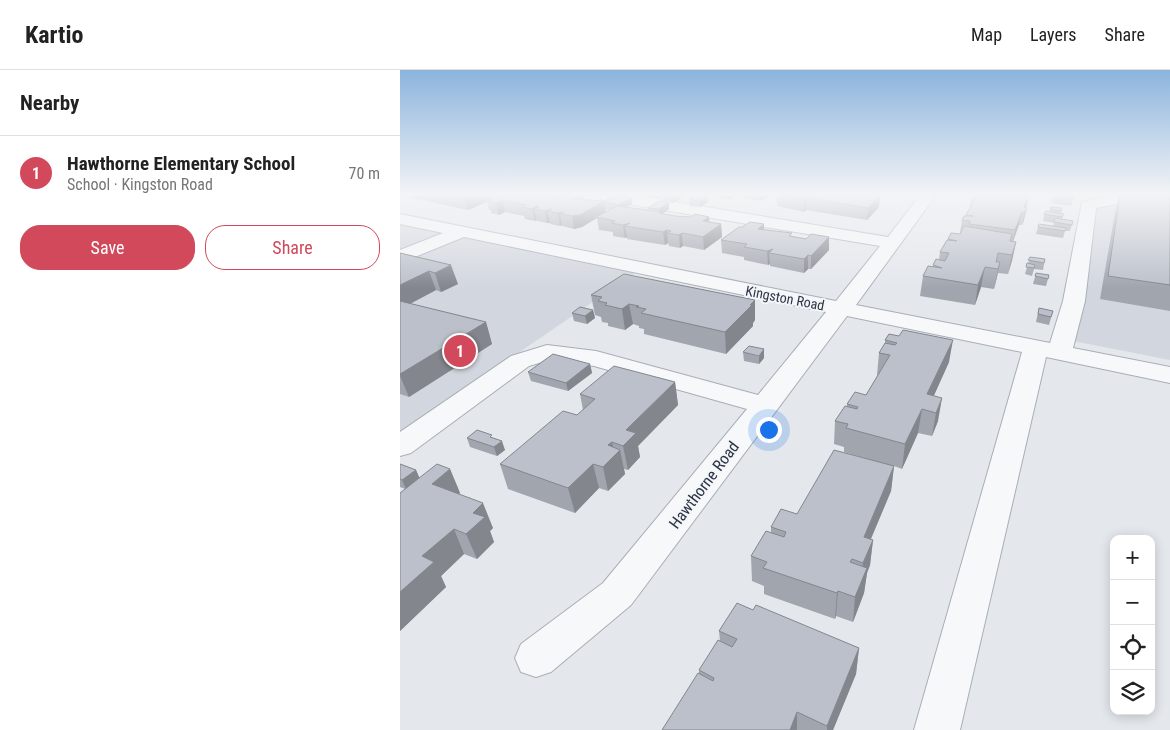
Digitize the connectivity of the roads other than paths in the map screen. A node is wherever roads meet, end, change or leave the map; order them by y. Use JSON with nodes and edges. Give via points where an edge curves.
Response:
{"nodes":[{"id":1,"x":429,"y":226,"type":"edge"},
{"id":2,"x":786,"y":226,"type":"edge"},
{"id":3,"x":905,"y":226,"type":"edge"},
{"id":4,"x":1086,"y":226,"type":"edge"},
{"id":5,"x":461,"y":232,"type":"junction"},
{"id":6,"x":894,"y":244,"type":"junction"},
{"id":7,"x":400,"y":258,"type":"edge"},
{"id":8,"x":842,"y":309,"type":"junction"},
{"id":9,"x":1047,"y":350,"type":"junction"},
{"id":10,"x":1170,"y":375,"type":"edge"},
{"id":11,"x":765,"y":405,"type":"junction"},
{"id":12,"x":400,"y":446,"type":"edge"},
{"id":13,"x":536,"y":658,"type":"dead end"},
{"id":14,"x":937,"y":730,"type":"edge"}],
"edges":[{"from":1,"to":5,"type":"street","name":"Kingston Road"},
{"from":2,"to":6,"type":"street"},
{"from":3,"to":6,"type":"street","name":"Hawthorne Road"},
{"from":4,"to":9,"type":"street","via":[[1074,301]]},
{"from":5,"to":7,"type":"street"},
{"from":5,"to":8,"type":"street","name":"Kingston Road"},
{"from":6,"to":8,"type":"street","name":"Hawthorne Road"},
{"from":8,"to":9,"type":"street","name":"Kingston Road"},
{"from":8,"to":11,"type":"street","name":"Hawthorne Road"},
{"from":9,"to":10,"type":"street","name":"Kingston Road"},
{"from":9,"to":14,"type":"street"},
{"from":11,"to":12,"type":"street","via":[[596,359],[546,352],[520,361]]},
{"from":11,"to":13,"type":"street","name":"Hawthorne Road","via":[[617,594]]}]}
